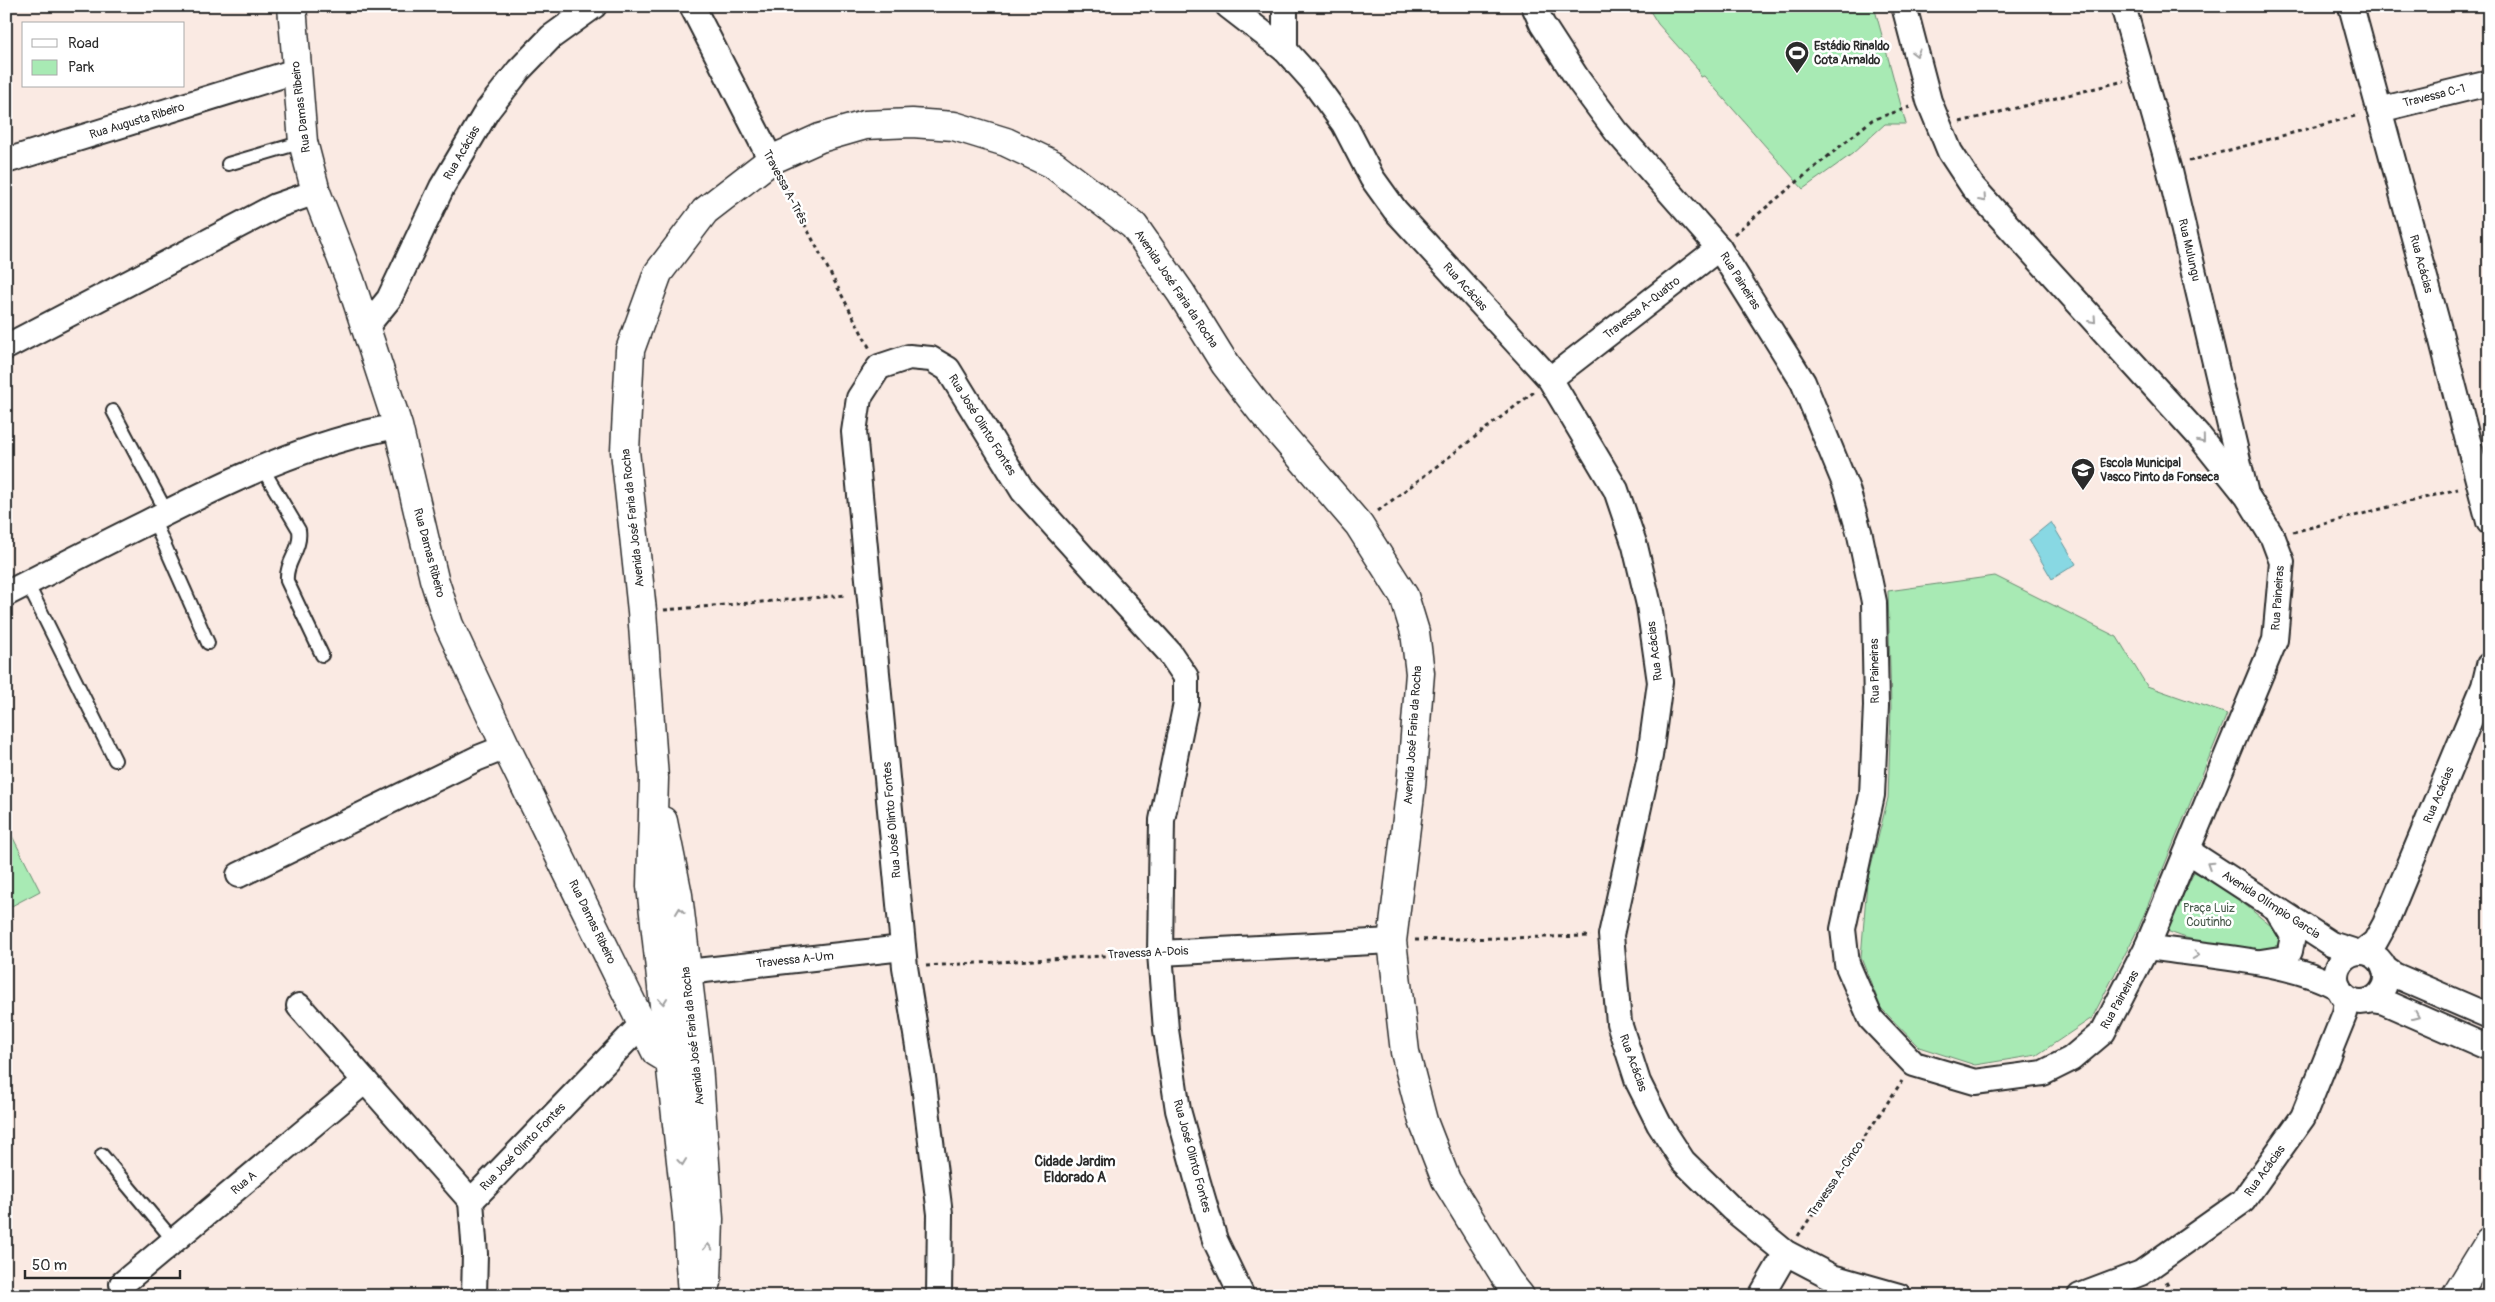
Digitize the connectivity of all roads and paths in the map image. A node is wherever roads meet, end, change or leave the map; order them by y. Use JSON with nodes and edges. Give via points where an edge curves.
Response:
{"nodes":[{"id":1,"x":292,"y":6,"type":"edge"},
{"id":2,"x":594,"y":6,"type":"edge"},
{"id":3,"x":692,"y":6,"type":"edge"},
{"id":4,"x":1228,"y":6,"type":"edge"},
{"id":5,"x":1285,"y":6,"type":"edge"},
{"id":6,"x":1534,"y":6,"type":"edge"},
{"id":7,"x":1904,"y":6,"type":"edge"},
{"id":8,"x":2123,"y":6,"type":"edge"},
{"id":9,"x":2351,"y":6,"type":"edge"},
{"id":10,"x":1285,"y":50,"type":"junction"},
{"id":11,"x":296,"y":71,"type":"junction"},
{"id":12,"x":2143,"y":77,"type":"junction"},
{"id":13,"x":2489,"y":83,"type":"edge"},
{"id":14,"x":1929,"y":101,"type":"junction"},
{"id":15,"x":2379,"y":110,"type":"junction"},
{"id":16,"x":1940,"y":127,"type":"junction"},
{"id":17,"x":303,"y":142,"type":"junction"},
{"id":18,"x":771,"y":160,"type":"junction"},
{"id":19,"x":6,"y":161,"type":"edge"},
{"id":20,"x":228,"y":164,"type":"dead end"},
{"id":21,"x":2169,"y":167,"type":"junction"},
{"id":22,"x":316,"y":192,"type":"junction"},
{"id":23,"x":1719,"y":248,"type":"junction"},
{"id":24,"x":366,"y":327,"type":"junction"},
{"id":25,"x":6,"y":347,"type":"edge"},
{"id":26,"x":879,"y":367,"type":"junction"},
{"id":27,"x":1550,"y":380,"type":"junction"},
{"id":28,"x":113,"y":411,"type":"dead end"},
{"id":29,"x":398,"y":426,"type":"junction"},
{"id":30,"x":262,"y":466,"type":"junction"},
{"id":31,"x":2478,"y":483,"type":"junction"},
{"id":32,"x":2247,"y":496,"type":"junction"},
{"id":33,"x":159,"y":515,"type":"junction"},
{"id":34,"x":2489,"y":522,"type":"edge"},
{"id":35,"x":1359,"y":525,"type":"junction"},
{"id":36,"x":2273,"y":538,"type":"junction"},
{"id":37,"x":16,"y":588,"type":"edge"},
{"id":38,"x":870,"y":593,"type":"junction"},
{"id":39,"x":642,"y":612,"type":"junction"},
{"id":40,"x":208,"y":643,"type":"dead end"},
{"id":41,"x":322,"y":655,"type":"dead end"},
{"id":42,"x":2489,"y":665,"type":"edge"},
{"id":43,"x":506,"y":747,"type":"junction"},
{"id":44,"x":114,"y":760,"type":"dead end"},
{"id":45,"x":654,"y":778,"type":"junction"},
{"id":46,"x":2188,"y":851,"type":"junction"},
{"id":47,"x":239,"y":875,"type":"dead end"},
{"id":48,"x":651,"y":886,"type":"junction"},
{"id":49,"x":2275,"y":908,"type":"junction"},
{"id":50,"x":1611,"y":935,"type":"junction"},
{"id":51,"x":1392,"y":941,"type":"junction"},
{"id":52,"x":2147,"y":948,"type":"junction"},
{"id":53,"x":1160,"y":953,"type":"junction"},
{"id":54,"x":904,"y":957,"type":"junction"},
{"id":55,"x":2371,"y":959,"type":"junction"},
{"id":56,"x":2256,"y":962,"type":"junction"},
{"id":57,"x":686,"y":972,"type":"junction"},
{"id":58,"x":2340,"y":991,"type":"junction"},
{"id":59,"x":2368,"y":1001,"type":"junction"},
{"id":60,"x":299,"y":1006,"type":"dead end"},
{"id":61,"x":2489,"y":1016,"type":"edge"},
{"id":62,"x":2342,"y":1023,"type":"junction"},
{"id":63,"x":642,"y":1024,"type":"junction"},
{"id":64,"x":2489,"y":1048,"type":"edge"},
{"id":65,"x":670,"y":1061,"type":"junction"},
{"id":66,"x":1914,"y":1064,"type":"junction"},
{"id":67,"x":365,"y":1081,"type":"junction"},
{"id":68,"x":702,"y":1132,"type":"junction"},
{"id":69,"x":102,"y":1155,"type":"dead end"},
{"id":70,"x":471,"y":1201,"type":"junction"},
{"id":71,"x":174,"y":1241,"type":"junction"},
{"id":72,"x":2489,"y":1242,"type":"edge"},
{"id":73,"x":1786,"y":1253,"type":"junction"},
{"id":74,"x":2489,"y":1271,"type":"edge"},
{"id":75,"x":122,"y":1284,"type":"dead end"},
{"id":76,"x":474,"y":1296,"type":"edge"},
{"id":77,"x":692,"y":1296,"type":"edge"},
{"id":78,"x":705,"y":1296,"type":"edge"},
{"id":79,"x":939,"y":1296,"type":"edge"},
{"id":80,"x":1242,"y":1296,"type":"edge"},
{"id":81,"x":1520,"y":1296,"type":"edge"},
{"id":82,"x":1760,"y":1296,"type":"edge"},
{"id":83,"x":1900,"y":1296,"type":"edge"},
{"id":84,"x":2080,"y":1296,"type":"edge"},
{"id":85,"x":2456,"y":1296,"type":"edge"},
{"id":86,"x":2466,"y":1296,"type":"edge"}],
"edges":[{"from":1,"to":11,"type":"street","name":"Rua Damas Ribeiro"},
{"from":2,"to":24,"type":"street","name":"Rua Acácias","via":[[551,37],[519,70],[487,111],[442,186],[389,299]]},
{"from":3,"to":18,"type":"street","name":"Travessa A-Três"},
{"from":4,"to":10,"type":"street","name":"Rua Acácias"},
{"from":5,"to":10,"type":"street"},
{"from":6,"to":23,"type":"street","name":"Rua Paineiras","via":[[1578,81],[1611,124]]},
{"from":7,"to":14,"type":"street","name":"Rua Paineiras","one_way":true},
{"from":8,"to":12,"type":"street","name":"Rua Mulungu"},
{"from":9,"to":15,"type":"street","name":"Rua Acácias"},
{"from":10,"to":27,"type":"street","name":"Rua Acácias","via":[[1344,124],[1372,178],[1395,210]]},
{"from":11,"to":17,"type":"street","name":"Rua Damas Ribeiro"},
{"from":11,"to":19,"type":"street","name":"Rua Augusta Ribeiro"},
{"from":12,"to":16,"type":"path"},
{"from":12,"to":21,"type":"street","name":"Rua Mulungu"},
{"from":13,"to":15,"type":"street","name":"Travessa C-1"},
{"from":14,"to":16,"type":"street","name":"Rua Paineiras"},
{"from":14,"to":23,"type":"path","via":[[1872,120]]},
{"from":15,"to":21,"type":"path"},
{"from":15,"to":31,"type":"street","name":"Rua Acácias"},
{"from":16,"to":32,"type":"street","name":"Rua Paineiras","one_way":true,"via":[[1950,152],[1973,188],[2199,436]]},
{"from":17,"to":20,"type":"lane"},
{"from":17,"to":22,"type":"street","name":"Rua Damas Ribeiro"},
{"from":18,"to":26,"type":"path","name":"Travessa A-Três"},
{"from":18,"to":35,"type":"street","name":"Avenida José Faria da Rocha","via":[[820,138],[865,126],[912,122],[954,126],[1006,142],[1054,165],[1134,226],[1230,371]]},
{"from":18,"to":39,"type":"street","name":"Avenida José Faria da Rocha","via":[[705,211],[658,273],[630,350],[625,451]]},
{"from":21,"to":32,"type":"street","name":"Rua Mulungu"},
{"from":22,"to":24,"type":"street","name":"Rua Damas Ribeiro"},
{"from":22,"to":25,"type":"street","via":[[276,206]]},
{"from":23,"to":27,"type":"street","name":"Travessa A-Quatro"},
{"from":23,"to":66,"type":"street","name":"Rua Paineiras","via":[[1803,382],[1847,488],[1860,535],[1874,602],[1876,706],[1872,795],[1843,929],[1847,964],[1871,1019]]},
{"from":24,"to":29,"type":"street","name":"Rua Damas Ribeiro"},
{"from":26,"to":38,"type":"street","name":"Rua José Olinto Fontes","via":[[859,398],[854,432]]},
{"from":26,"to":53,"type":"street","name":"Rua José Olinto Fontes","via":[[909,357],[931,359],[948,369],[1023,491],[1168,652],[1186,677],[1186,703],[1162,820]]},
{"from":27,"to":35,"type":"path"},
{"from":27,"to":50,"type":"street","name":"Rua Acácias","via":[[1616,490],[1650,605],[1660,682],[1650,756]]},
{"from":28,"to":33,"type":"lane"},
{"from":29,"to":30,"type":"street","via":[[368,432]]},
{"from":29,"to":43,"type":"street","name":"Rua Damas Ribeiro","via":[[434,579],[449,625]]},
{"from":30,"to":33,"type":"street"},
{"from":30,"to":41,"type":"lane","via":[[299,530],[300,539],[286,571],[287,581]]},
{"from":31,"to":34,"type":"street","name":"Rua Acácias"},
{"from":31,"to":36,"type":"path"},
{"from":32,"to":36,"type":"street","name":"Rua Paineiras"},
{"from":33,"to":37,"type":"street"},
{"from":33,"to":40,"type":"lane"},
{"from":35,"to":51,"type":"street","name":"Avenida José Faria da Rocha","via":[[1404,596],[1415,632],[1420,673],[1411,786]]},
{"from":36,"to":46,"type":"street","name":"Rua Paineiras","via":[[2282,562],[2275,640]]},
{"from":37,"to":44,"type":"lane"},
{"from":38,"to":39,"type":"path"},
{"from":38,"to":54,"type":"street","name":"Rua José Olinto Fontes"},
{"from":39,"to":45,"type":"street","name":"Avenida José Faria da Rocha"},
{"from":42,"to":55,"type":"street","name":"Rua Acácias","via":[[2484,686],[2385,924],[2380,944]]},
{"from":43,"to":47,"type":"street"},
{"from":43,"to":63,"type":"street","name":"Rua Damas Ribeiro"},
{"from":45,"to":48,"type":"street","name":"Avenida José Faria da Rocha"},
{"from":57,"to":45,"type":"street","name":"Avenida José Faria da Rocha","one_way":true,"via":[[678,896]]},
{"from":49,"to":46,"type":"street","name":"Avenida Olímpio Garcia","one_way":true},
{"from":46,"to":52,"type":"street","name":"Rua Paineiras"},
{"from":48,"to":57,"type":"street","via":[[676,967]]},
{"from":48,"to":65,"type":"street","name":"Avenida José Faria da Rocha","one_way":true},
{"from":49,"to":55,"type":"street","name":"Avenida Olímpio Garcia","via":[[2330,944]]},
{"from":49,"to":56,"type":"street","via":[[2293,936],[2290,951],[2286,958]]},
{"from":50,"to":51,"type":"path"},
{"from":50,"to":73,"type":"street","name":"Rua Acácias","via":[[1618,1023],[1638,1082],[1659,1124],[1683,1161],[1732,1209]]},
{"from":51,"to":53,"type":"street","name":"Travessa A-Dois"},
{"from":51,"to":81,"type":"street","name":"Avenida José Faria da Rocha","via":[[1405,1052],[1423,1121],[1446,1180]]},
{"from":52,"to":56,"type":"street","one_way":true},
{"from":52,"to":66,"type":"street","name":"Rua Paineiras","via":[[2103,1032],[2064,1062],[2042,1073],[1975,1082]]},
{"from":53,"to":54,"type":"path","name":"Travessa A-Dois"},
{"from":53,"to":80,"type":"street","name":"Rua José Olinto Fontes","via":[[1166,1030],[1178,1110],[1215,1240]]},
{"from":54,"to":57,"type":"street","name":"Travessa A-Um"},
{"from":54,"to":79,"type":"street","name":"Rua José Olinto Fontes","via":[[940,1214]]},
{"from":55,"to":58,"type":"street","via":[[2347,956],[2338,967],[2336,981]]},
{"from":55,"to":59,"type":"street","via":[[2385,986],[2380,994]]},
{"from":55,"to":61,"type":"street","name":"Avenida Olímpio Garcia","via":[[2394,975]]},
{"from":56,"to":58,"type":"street","via":[[2316,978]]},
{"from":57,"to":68,"type":"street","name":"Avenida José Faria da Rocha","via":[[698,1064]]},
{"from":58,"to":59,"type":"street","via":[[2352,1000]]},
{"from":58,"to":62,"type":"street","name":"Rua Acácias","via":[[2347,1001]]},
{"from":59,"to":62,"type":"street","name":"Rua Acácias","via":[[2349,1012]]},
{"from":59,"to":64,"type":"street","one_way":true,"via":[[2384,1002]]},
{"from":60,"to":67,"type":"street"},
{"from":62,"to":84,"type":"street","name":"Rua Acácias","via":[[2303,1118],[2243,1201],[2141,1273]]},
{"from":63,"to":65,"type":"street","name":"Rua Damas Ribeiro","via":[[656,1052]]},
{"from":63,"to":70,"type":"street","name":"Rua José Olinto Fontes"},
{"from":65,"to":68,"type":"street","name":"Rua Damas Ribeiro","via":[[688,1076]]},
{"from":65,"to":77,"type":"street","name":"Avenida José Faria da Rocha","one_way":true},
{"from":66,"to":73,"type":"path","name":"Travessa A-Cinco"},
{"from":67,"to":70,"type":"street"},
{"from":67,"to":71,"type":"street","name":"Rua A"},
{"from":78,"to":68,"type":"street","name":"Avenida José Faria da Rocha","one_way":true,"via":[[709,1219]]},
{"from":69,"to":71,"type":"lane"},
{"from":70,"to":76,"type":"street","name":"Rua José Olinto Fontes"},
{"from":71,"to":75,"type":"street","name":"Rua A"},
{"from":72,"to":85,"type":"street"},
{"from":73,"to":82,"type":"street"},
{"from":73,"to":83,"type":"street","name":"Rua Acácias","via":[[1832,1277]]},
{"from":74,"to":86,"type":"street"}]}
